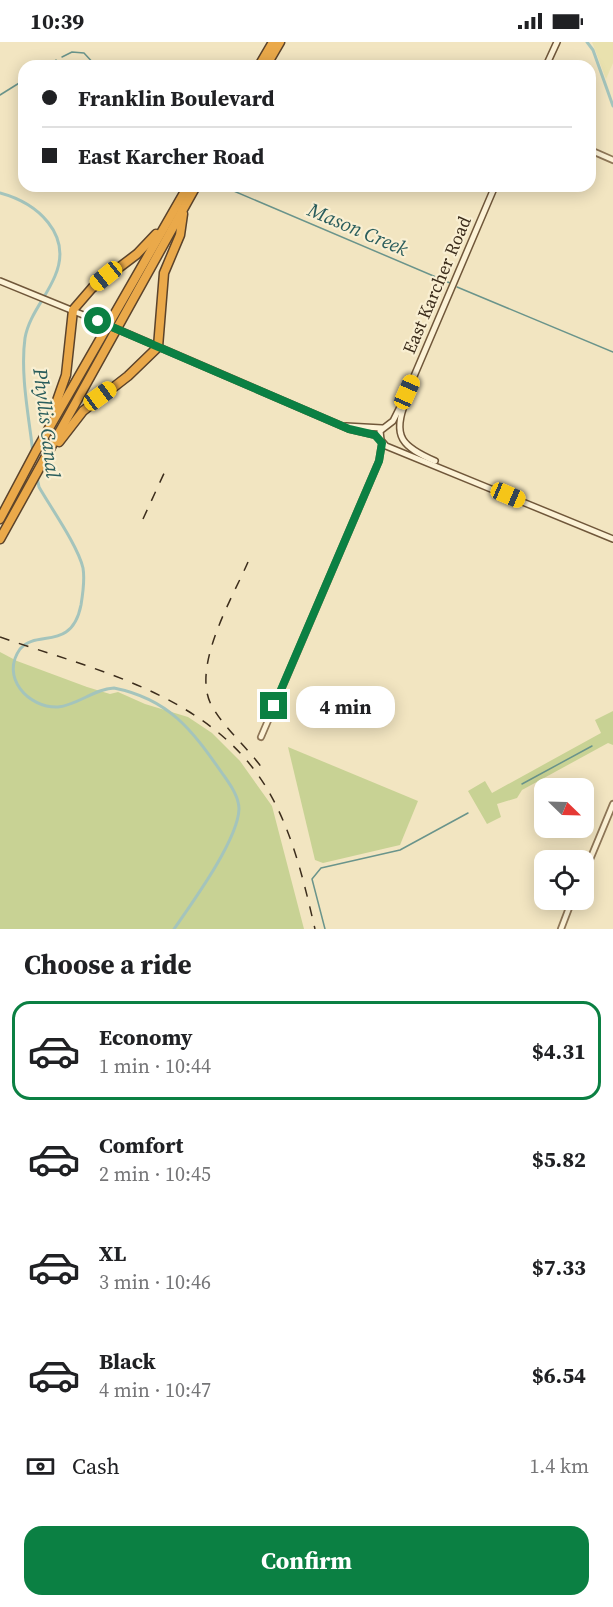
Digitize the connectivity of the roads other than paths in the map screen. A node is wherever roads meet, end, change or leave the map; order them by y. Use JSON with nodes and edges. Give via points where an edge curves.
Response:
{"nodes":[{"id":1,"x":273,"y":42,"type":"edge"},
{"id":2,"x":280,"y":42,"type":"edge"},
{"id":3,"x":557,"y":42,"type":"edge"},
{"id":4,"x":262,"y":60,"type":"edge"},
{"id":5,"x":270,"y":60,"type":"edge"},
{"id":6,"x":549,"y":60,"type":"edge"},
{"id":7,"x":596,"y":153,"type":"edge"},
{"id":8,"x":613,"y":160,"type":"edge"},
{"id":9,"x":184,"y":192,"type":"edge"},
{"id":10,"x":185,"y":192,"type":"edge"},
{"id":11,"x":192,"y":192,"type":"edge"},
{"id":12,"x":492,"y":192,"type":"edge"},
{"id":13,"x":184,"y":206,"type":"junction"},
{"id":14,"x":0,"y":281,"type":"edge"},
{"id":15,"x":73,"y":310,"type":"junction"},
{"id":16,"x":158,"y":347,"type":"junction"},
{"id":17,"x":406,"y":394,"type":"junction"},
{"id":18,"x":390,"y":424,"type":"junction"},
{"id":19,"x":346,"y":426,"type":"junction"},
{"id":20,"x":383,"y":427,"type":"junction"},
{"id":21,"x":401,"y":434,"type":"junction"},
{"id":22,"x":381,"y":441,"type":"junction"},
{"id":23,"x":390,"y":446,"type":"junction"},
{"id":24,"x":36,"y":451,"type":"junction"},
{"id":25,"x":379,"y":461,"type":"junction"},
{"id":26,"x":441,"y":466,"type":"junction"},
{"id":27,"x":40,"y":469,"type":"junction"},
{"id":28,"x":5,"y":520,"type":"edge"},
{"id":29,"x":0,"y":539,"type":"edge"},
{"id":30,"x":613,"y":539,"type":"edge"},
{"id":31,"x":261,"y":737,"type":"dead end"},
{"id":32,"x":613,"y":804,"type":"edge"},
{"id":33,"x":594,"y":850,"type":"edge"},
{"id":34,"x":569,"y":910,"type":"edge"},
{"id":35,"x":561,"y":929,"type":"edge"}],
"edges":[{"from":1,"to":4,"type":"highway"},
{"from":2,"to":5,"type":"highway"},
{"from":3,"to":6,"type":"main road"},
{"from":7,"to":8,"type":"street"},
{"from":9,"to":15,"type":"highway","via":[[154,237],[92,288]]},
{"from":10,"to":24,"type":"highway"},
{"from":11,"to":13,"type":"highway"},
{"from":12,"to":17,"type":"main road","name":"East Karcher Road"},
{"from":13,"to":16,"type":"highway","via":[[180,235],[164,273]]},
{"from":13,"to":27,"type":"highway"},
{"from":14,"to":15,"type":"main road"},
{"from":15,"to":16,"type":"main road","bridge":true},
{"from":15,"to":24,"type":"highway","via":[[66,375]]},
{"from":16,"to":19,"type":"main road"},
{"from":16,"to":27,"type":"highway","via":[[83,411]]},
{"from":17,"to":18,"type":"main road"},
{"from":17,"to":21,"type":"main road"},
{"from":18,"to":20,"type":"main road"},
{"from":18,"to":21,"type":"main road"},
{"from":19,"to":20,"type":"main road"},
{"from":19,"to":22,"type":"main road","via":[[375,435]]},
{"from":20,"to":22,"type":"main road"},
{"from":21,"to":23,"type":"main road","via":[[398,442]]},
{"from":21,"to":26,"type":"main road","via":[[409,448]]},
{"from":22,"to":23,"type":"main road"},
{"from":22,"to":25,"type":"street"},
{"from":23,"to":25,"type":"street"},
{"from":23,"to":26,"type":"main road"},
{"from":24,"to":28,"type":"highway"},
{"from":25,"to":31,"type":"street"},
{"from":26,"to":30,"type":"main road"},
{"from":27,"to":28,"type":"highway"},
{"from":28,"to":29,"type":"highway"},
{"from":32,"to":33,"type":"street"},
{"from":34,"to":35,"type":"street"}]}
